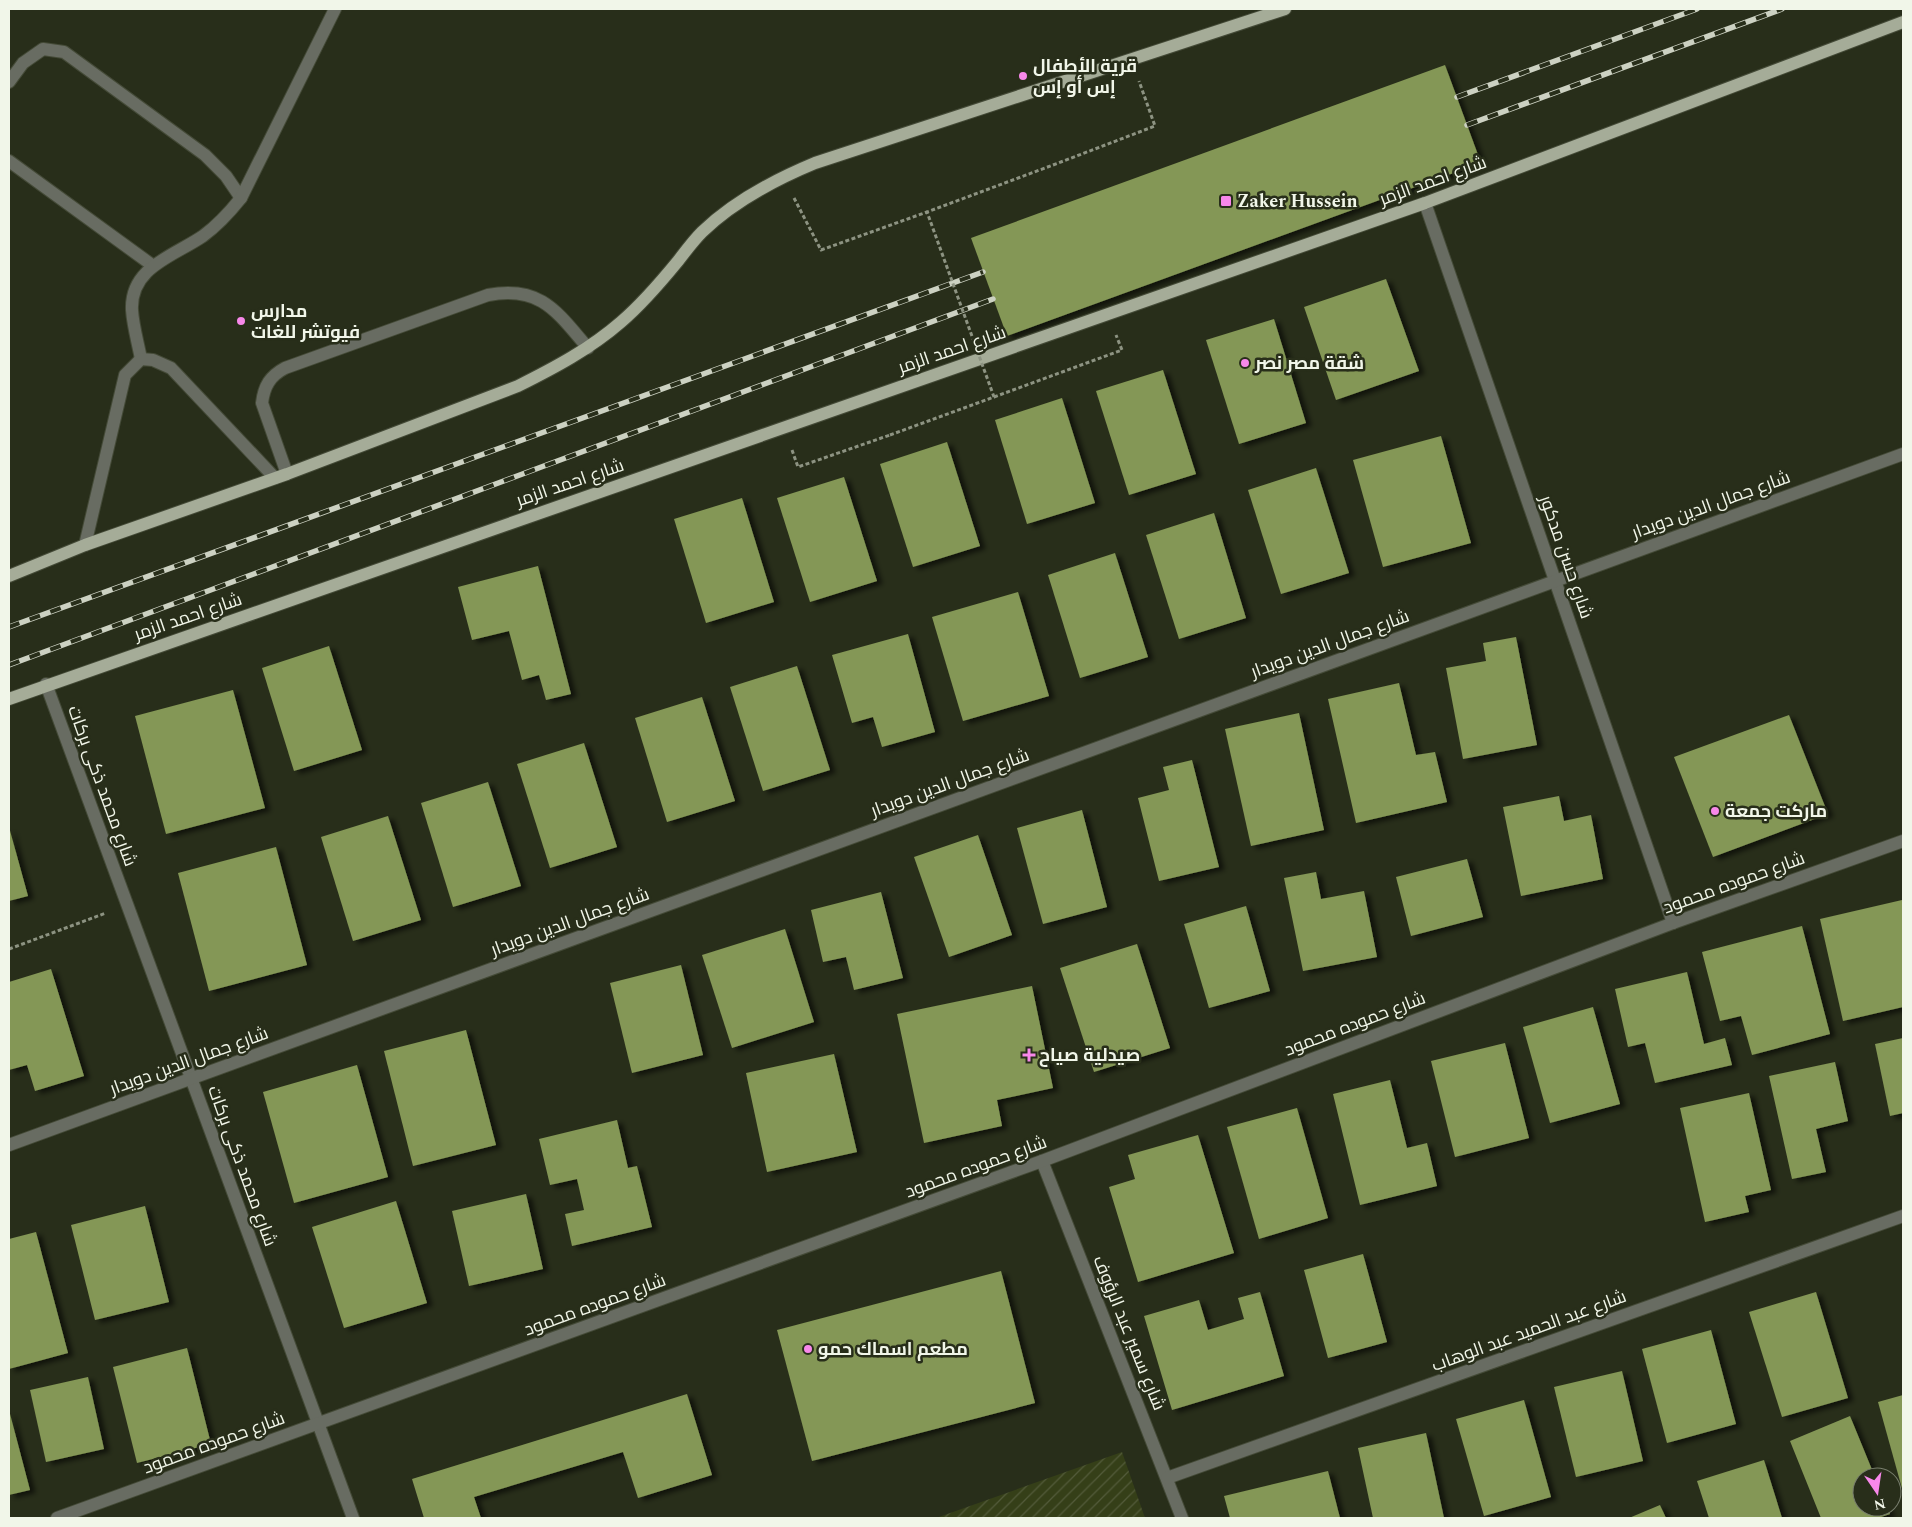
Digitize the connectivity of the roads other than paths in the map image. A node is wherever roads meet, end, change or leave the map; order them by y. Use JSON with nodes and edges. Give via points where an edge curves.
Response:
{"nodes":[{"id":1,"x":335,"y":9,"type":"edge"},
{"id":2,"x":1285,"y":9,"type":"edge"},
{"id":3,"x":1903,"y":22,"type":"edge"},
{"id":4,"x":9,"y":82,"type":"edge"},
{"id":5,"x":9,"y":161,"type":"edge"},
{"id":6,"x":240,"y":198,"type":"junction"},
{"id":7,"x":1425,"y":203,"type":"junction"},
{"id":8,"x":152,"y":265,"type":"junction"},
{"id":9,"x":588,"y":348,"type":"junction"},
{"id":10,"x":141,"y":359,"type":"junction"},
{"id":11,"x":1903,"y":454,"type":"edge"},
{"id":12,"x":281,"y":476,"type":"junction"},
{"id":13,"x":85,"y":545,"type":"junction"},
{"id":14,"x":9,"y":576,"type":"edge"},
{"id":15,"x":1555,"y":581,"type":"junction"},
{"id":16,"x":46,"y":684,"type":"junction"},
{"id":17,"x":9,"y":699,"type":"edge"},
{"id":18,"x":1903,"y":841,"type":"edge"},
{"id":19,"x":1673,"y":923,"type":"junction"},
{"id":20,"x":191,"y":1079,"type":"junction"},
{"id":21,"x":9,"y":1145,"type":"edge"},
{"id":22,"x":1042,"y":1161,"type":"junction"},
{"id":23,"x":1903,"y":1216,"type":"edge"},
{"id":24,"x":318,"y":1424,"type":"junction"},
{"id":25,"x":1167,"y":1478,"type":"junction"},
{"id":26,"x":57,"y":1518,"type":"edge"},
{"id":27,"x":353,"y":1518,"type":"edge"},
{"id":28,"x":1182,"y":1518,"type":"edge"}],
"edges":[{"from":1,"to":6,"type":"street"},
{"from":2,"to":9,"type":"main road","via":[[783,176],[725,212],[701,232],[649,296]]},
{"from":3,"to":7,"type":"main road","name":"شارع احمد الزمر"},
{"from":4,"to":6,"type":"street","via":[[23,62],[43,49],[64,52],[205,155],[226,176]]},
{"from":5,"to":8,"type":"street"},
{"from":6,"to":8,"type":"street","via":[[224,220]]},
{"from":7,"to":15,"type":"street","name":"شارع حسن مدكور"},
{"from":7,"to":16,"type":"main road","name":"شارع احمد الزمر"},
{"from":8,"to":10,"type":"street","via":[[139,280],[133,295],[132,310]]},
{"from":9,"to":12,"type":"main road","via":[[518,386]]},
{"from":9,"to":12,"type":"street","via":[[545,303],[525,294],[503,292],[488,294],[285,368],[268,382],[262,403]]},
{"from":10,"to":12,"type":"street","via":[[153,360],[170,368]]},
{"from":10,"to":13,"type":"street","via":[[125,376]]},
{"from":11,"to":15,"type":"street","name":"شارع جمال الدين دويدار"},
{"from":12,"to":13,"type":"main road"},
{"from":13,"to":14,"type":"main road"},
{"from":15,"to":19,"type":"street","name":"شارع حسن مدكور"},
{"from":15,"to":20,"type":"street","name":"شارع جمال الدين دويدار"},
{"from":16,"to":17,"type":"main road","name":"شارع احمد الزمر"},
{"from":16,"to":20,"type":"street","name":"شارع محمد ذكى بركات"},
{"from":18,"to":19,"type":"street","name":"شارع حموده محمود"},
{"from":19,"to":22,"type":"street","name":"شارع حموده محمود"},
{"from":20,"to":21,"type":"street","name":"شارع جمال الدين دويدار"},
{"from":20,"to":24,"type":"street","name":"شارع محمد ذكى بركات"},
{"from":22,"to":24,"type":"street","name":"شارع حموده محمود"},
{"from":22,"to":25,"type":"street","name":"شارع سمير عبد الرؤوف"},
{"from":23,"to":25,"type":"street","name":"شارع عبد الحميد عبد الوهاب"},
{"from":24,"to":26,"type":"street","name":"شارع حموده محمود"},
{"from":24,"to":27,"type":"street","name":"شارع محمد ذكى بركات"},
{"from":25,"to":28,"type":"street","name":"شارع سمير عبد الرؤوف"}]}
